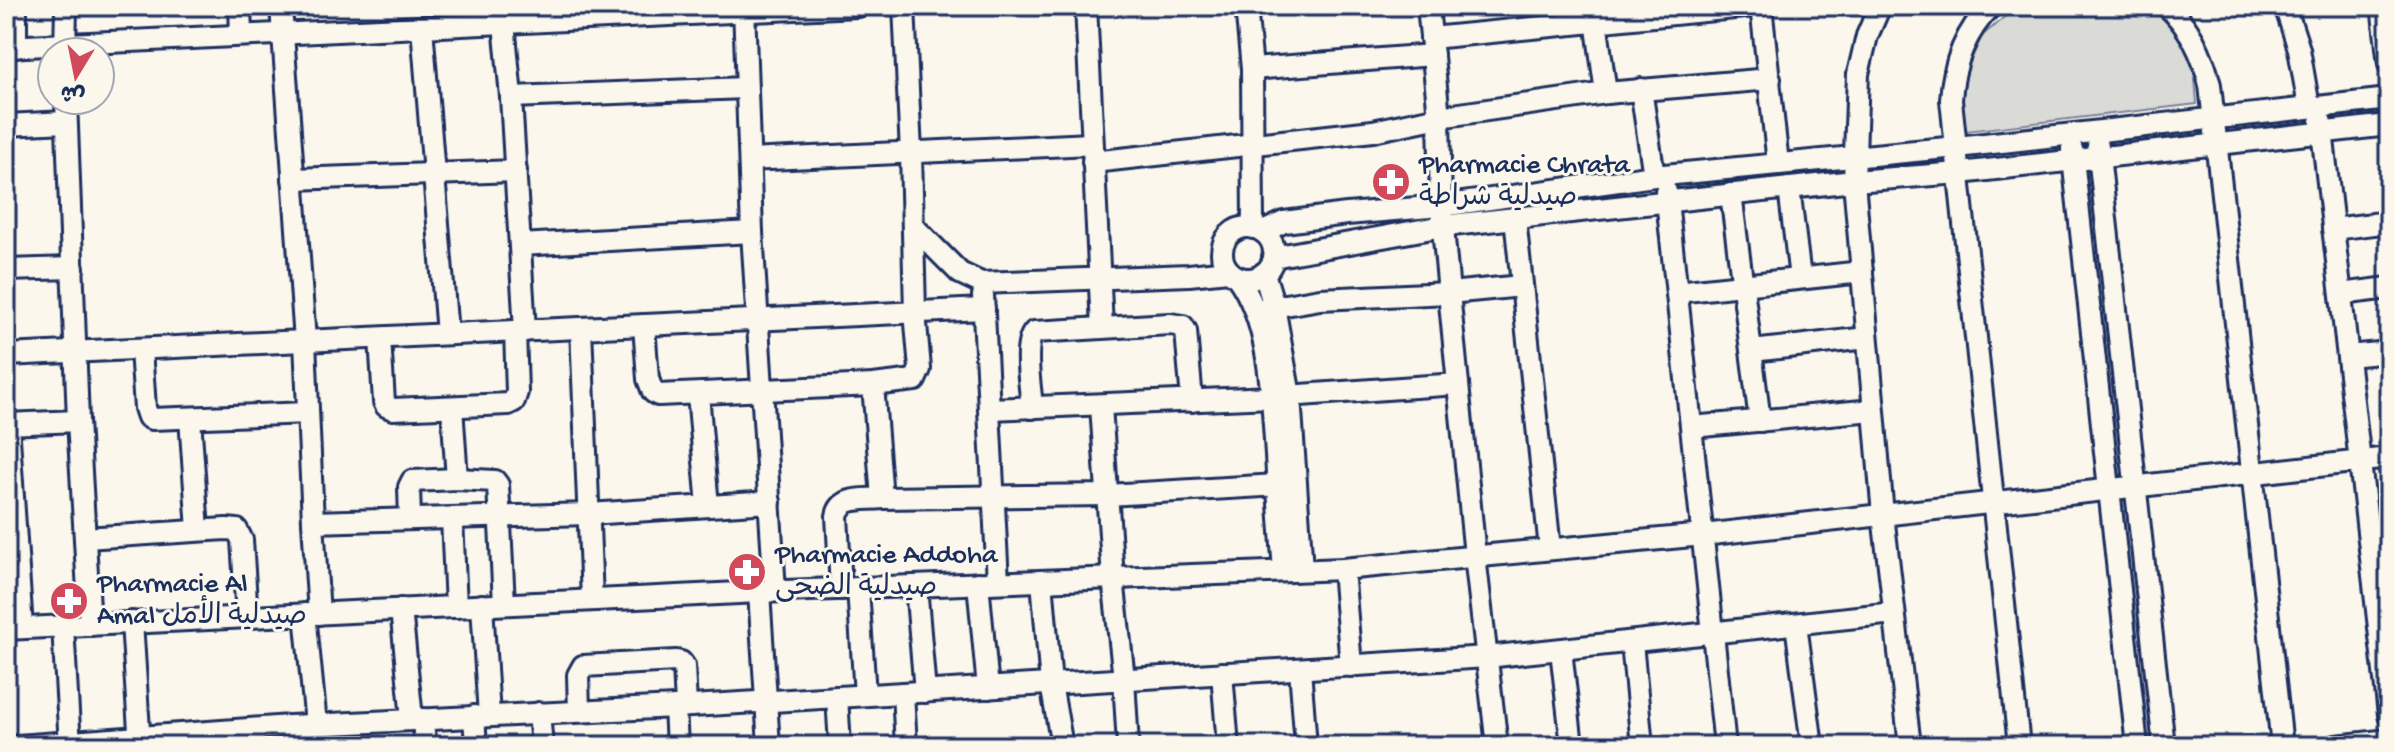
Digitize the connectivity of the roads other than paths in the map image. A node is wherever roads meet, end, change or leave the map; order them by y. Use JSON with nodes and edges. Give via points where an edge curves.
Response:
{"nodes":[{"id":1,"x":16,"y":6,"type":"edge"},
{"id":2,"x":66,"y":6,"type":"edge"},
{"id":3,"x":240,"y":6,"type":"edge"},
{"id":4,"x":281,"y":6,"type":"edge"},
{"id":5,"x":858,"y":6,"type":"edge"},
{"id":6,"x":904,"y":6,"type":"edge"},
{"id":7,"x":1086,"y":6,"type":"edge"},
{"id":8,"x":1246,"y":6,"type":"edge"},
{"id":9,"x":1428,"y":6,"type":"edge"},
{"id":10,"x":1755,"y":6,"type":"edge"},
{"id":11,"x":1761,"y":6,"type":"edge"},
{"id":12,"x":1880,"y":6,"type":"edge"},
{"id":13,"x":1991,"y":6,"type":"edge"},
{"id":14,"x":2167,"y":6,"type":"edge"},
{"id":15,"x":2285,"y":6,"type":"edge"},
{"id":16,"x":816,"y":7,"type":"edge"},
{"id":17,"x":2384,"y":8,"type":"edge"},
{"id":18,"x":744,"y":9,"type":"edge"},
{"id":19,"x":675,"y":10,"type":"edge"},
{"id":20,"x":565,"y":13,"type":"edge"},
{"id":21,"x":1595,"y":13,"type":"edge"},
{"id":22,"x":496,"y":17,"type":"edge"},
{"id":23,"x":422,"y":27,"type":"junction"},
{"id":24,"x":283,"y":33,"type":"junction"},
{"id":25,"x":241,"y":35,"type":"junction"},
{"id":26,"x":65,"y":36,"type":"edge"},
{"id":27,"x":116,"y":45,"type":"edge"},
{"id":28,"x":11,"y":47,"type":"edge"},
{"id":29,"x":1432,"y":47,"type":"junction"},
{"id":30,"x":36,"y":48,"type":"edge"},
{"id":31,"x":2389,"y":64,"type":"edge"},
{"id":32,"x":1252,"y":69,"type":"junction"},
{"id":33,"x":1770,"y":79,"type":"junction"},
{"id":34,"x":746,"y":88,"type":"junction"},
{"id":35,"x":1641,"y":89,"type":"junction"},
{"id":36,"x":1606,"y":93,"type":"junction"},
{"id":37,"x":511,"y":97,"type":"junction"},
{"id":38,"x":2389,"y":99,"type":"edge"},
{"id":39,"x":2314,"y":106,"type":"junction"},
{"id":40,"x":66,"y":116,"type":"edge"},
{"id":41,"x":1439,"y":117,"type":"junction"},
{"id":42,"x":2214,"y":117,"type":"junction"},
{"id":43,"x":66,"y":122,"type":"junction"},
{"id":44,"x":6,"y":125,"type":"edge"},
{"id":45,"x":2389,"y":125,"type":"edge"},
{"id":46,"x":2096,"y":130,"type":"junction"},
{"id":47,"x":2322,"y":132,"type":"junction"},
{"id":48,"x":2070,"y":133,"type":"junction"},
{"id":49,"x":2218,"y":143,"type":"junction"},
{"id":50,"x":1254,"y":145,"type":"junction"},
{"id":51,"x":1957,"y":147,"type":"junction"},
{"id":52,"x":911,"y":153,"type":"junction"},
{"id":53,"x":1092,"y":153,"type":"junction"},
{"id":54,"x":1854,"y":157,"type":"junction"},
{"id":55,"x":2100,"y":158,"type":"junction"},
{"id":56,"x":750,"y":160,"type":"junction"},
{"id":57,"x":2073,"y":161,"type":"junction"},
{"id":58,"x":1778,"y":164,"type":"junction"},
{"id":59,"x":516,"y":171,"type":"junction"},
{"id":60,"x":434,"y":173,"type":"junction"},
{"id":61,"x":1960,"y":173,"type":"junction"},
{"id":62,"x":1659,"y":176,"type":"junction"},
{"id":63,"x":293,"y":179,"type":"junction"},
{"id":64,"x":1854,"y":181,"type":"junction"},
{"id":65,"x":1789,"y":188,"type":"junction"},
{"id":66,"x":1731,"y":194,"type":"junction"},
{"id":67,"x":1667,"y":202,"type":"junction"},
{"id":68,"x":1442,"y":216,"type":"junction"},
{"id":69,"x":1515,"y":218,"type":"junction"},
{"id":70,"x":2389,"y":222,"type":"edge"},
{"id":71,"x":914,"y":227,"type":"junction"},
{"id":72,"x":2333,"y":229,"type":"junction"},
{"id":73,"x":1258,"y":230,"type":"junction"},
{"id":74,"x":752,"y":232,"type":"junction"},
{"id":75,"x":520,"y":245,"type":"junction"},
{"id":76,"x":1269,"y":265,"type":"junction"},
{"id":77,"x":73,"y":268,"type":"junction"},
{"id":78,"x":6,"y":270,"type":"edge"},
{"id":79,"x":1862,"y":272,"type":"junction"},
{"id":80,"x":1233,"y":274,"type":"junction"},
{"id":81,"x":1800,"y":278,"type":"junction"},
{"id":82,"x":1099,"y":280,"type":"junction"},
{"id":83,"x":981,"y":283,"type":"junction"},
{"id":84,"x":1744,"y":285,"type":"junction"},
{"id":85,"x":1522,"y":286,"type":"junction"},
{"id":86,"x":2389,"y":288,"type":"edge"},
{"id":87,"x":1677,"y":292,"type":"junction"},
{"id":88,"x":1449,"y":293,"type":"junction"},
{"id":89,"x":2341,"y":294,"type":"junction"},
{"id":90,"x":1264,"y":308,"type":"junction"},
{"id":91,"x":984,"y":309,"type":"junction"},
{"id":92,"x":915,"y":312,"type":"junction"},
{"id":93,"x":758,"y":320,"type":"junction"},
{"id":94,"x":644,"y":325,"type":"junction"},
{"id":95,"x":1102,"y":327,"type":"junction"},
{"id":96,"x":581,"y":328,"type":"junction"},
{"id":97,"x":520,"y":331,"type":"junction"},
{"id":98,"x":447,"y":334,"type":"junction"},
{"id":99,"x":380,"y":338,"type":"junction"},
{"id":100,"x":1867,"y":338,"type":"junction"},
{"id":101,"x":305,"y":341,"type":"junction"},
{"id":102,"x":141,"y":349,"type":"junction"},
{"id":103,"x":1752,"y":351,"type":"junction"},
{"id":104,"x":75,"y":352,"type":"junction"},
{"id":105,"x":2389,"y":352,"type":"edge"},
{"id":106,"x":6,"y":355,"type":"edge"},
{"id":107,"x":2348,"y":356,"type":"junction"},
{"id":108,"x":1458,"y":384,"type":"junction"},
{"id":109,"x":873,"y":385,"type":"junction"},
{"id":110,"x":761,"y":390,"type":"junction"},
{"id":111,"x":698,"y":394,"type":"junction"},
{"id":112,"x":1281,"y":396,"type":"junction"},
{"id":113,"x":1192,"y":401,"type":"junction"},
{"id":114,"x":1101,"y":406,"type":"junction"},
{"id":115,"x":452,"y":407,"type":"junction"},
{"id":116,"x":1032,"y":408,"type":"junction"},
{"id":117,"x":990,"y":409,"type":"junction"},
{"id":118,"x":1873,"y":410,"type":"junction"},
{"id":119,"x":308,"y":413,"type":"junction"},
{"id":120,"x":190,"y":418,"type":"junction"},
{"id":121,"x":78,"y":421,"type":"junction"},
{"id":122,"x":1760,"y":421,"type":"junction"},
{"id":123,"x":7,"y":424,"type":"edge"},
{"id":124,"x":1692,"y":427,"type":"junction"},
{"id":125,"x":2389,"y":458,"type":"edge"},
{"id":126,"x":2360,"y":461,"type":"junction"},
{"id":127,"x":2252,"y":473,"type":"junction"},
{"id":128,"x":457,"y":479,"type":"junction"},
{"id":129,"x":1287,"y":485,"type":"junction"},
{"id":130,"x":2136,"y":486,"type":"junction"},
{"id":131,"x":2110,"y":489,"type":"junction"},
{"id":132,"x":1107,"y":495,"type":"junction"},
{"id":133,"x":995,"y":496,"type":"junction"},
{"id":134,"x":882,"y":498,"type":"junction"},
{"id":135,"x":770,"y":502,"type":"junction"},
{"id":136,"x":1992,"y":502,"type":"junction"},
{"id":137,"x":708,"y":506,"type":"junction"},
{"id":138,"x":589,"y":514,"type":"junction"},
{"id":139,"x":1883,"y":515,"type":"junction"},
{"id":140,"x":500,"y":517,"type":"junction"},
{"id":141,"x":452,"y":518,"type":"junction"},
{"id":142,"x":410,"y":519,"type":"junction"},
{"id":143,"x":313,"y":522,"type":"junction"},
{"id":144,"x":198,"y":530,"type":"junction"},
{"id":145,"x":1703,"y":535,"type":"junction"},
{"id":146,"x":11,"y":538,"type":"edge"},
{"id":147,"x":85,"y":538,"type":"junction"},
{"id":148,"x":1550,"y":549,"type":"junction"},
{"id":149,"x":1475,"y":556,"type":"junction"},
{"id":150,"x":2380,"y":563,"type":"edge"},
{"id":151,"x":1343,"y":569,"type":"junction"},
{"id":152,"x":1293,"y":571,"type":"junction"},
{"id":153,"x":1113,"y":578,"type":"junction"},
{"id":154,"x":1042,"y":581,"type":"junction"},
{"id":155,"x":988,"y":583,"type":"junction"},
{"id":156,"x":916,"y":586,"type":"junction"},
{"id":157,"x":850,"y":588,"type":"junction"},
{"id":158,"x":767,"y":592,"type":"junction"},
{"id":159,"x":592,"y":600,"type":"junction"},
{"id":160,"x":504,"y":604,"type":"junction"},
{"id":161,"x":482,"y":605,"type":"junction"},
{"id":162,"x":456,"y":607,"type":"junction"},
{"id":163,"x":401,"y":609,"type":"junction"},
{"id":164,"x":1894,"y":613,"type":"junction"},
{"id":165,"x":312,"y":614,"type":"junction"},
{"id":166,"x":247,"y":617,"type":"junction"},
{"id":167,"x":132,"y":622,"type":"junction"},
{"id":168,"x":1796,"y":624,"type":"junction"},
{"id":169,"x":90,"y":625,"type":"junction"},
{"id":170,"x":63,"y":626,"type":"junction"},
{"id":171,"x":14,"y":629,"type":"edge"},
{"id":172,"x":1713,"y":634,"type":"junction"},
{"id":173,"x":1632,"y":643,"type":"junction"},
{"id":174,"x":1561,"y":650,"type":"junction"},
{"id":175,"x":1487,"y":657,"type":"junction"},
{"id":176,"x":1351,"y":666,"type":"junction"},
{"id":177,"x":1300,"y":669,"type":"junction"},
{"id":178,"x":1222,"y":673,"type":"junction"},
{"id":179,"x":1124,"y":679,"type":"junction"},
{"id":180,"x":1051,"y":684,"type":"junction"},
{"id":181,"x":988,"y":688,"type":"junction"},
{"id":182,"x":925,"y":692,"type":"junction"},
{"id":183,"x":903,"y":693,"type":"junction"},
{"id":184,"x":865,"y":695,"type":"junction"},
{"id":185,"x":837,"y":697,"type":"junction"},
{"id":186,"x":766,"y":701,"type":"junction"},
{"id":187,"x":680,"y":706,"type":"junction"},
{"id":188,"x":579,"y":711,"type":"junction"},
{"id":189,"x":539,"y":713,"type":"junction"},
{"id":190,"x":2389,"y":715,"type":"edge"},
{"id":191,"x":482,"y":716,"type":"junction"},
{"id":192,"x":418,"y":719,"type":"junction"},
{"id":193,"x":316,"y":724,"type":"junction"},
{"id":194,"x":290,"y":736,"type":"edge"},
{"id":195,"x":225,"y":738,"type":"edge"},
{"id":196,"x":2389,"y":740,"type":"edge"},
{"id":197,"x":140,"y":741,"type":"edge"},
{"id":198,"x":70,"y":744,"type":"edge"},
{"id":199,"x":17,"y":746,"type":"edge"},
{"id":200,"x":425,"y":746,"type":"edge"},
{"id":201,"x":476,"y":746,"type":"edge"},
{"id":202,"x":542,"y":746,"type":"edge"},
{"id":203,"x":677,"y":746,"type":"edge"},
{"id":204,"x":769,"y":746,"type":"edge"},
{"id":205,"x":840,"y":746,"type":"edge"},
{"id":206,"x":906,"y":746,"type":"edge"},
{"id":207,"x":1062,"y":746,"type":"edge"},
{"id":208,"x":1128,"y":746,"type":"edge"},
{"id":209,"x":1228,"y":746,"type":"edge"},
{"id":210,"x":1306,"y":746,"type":"edge"},
{"id":211,"x":1497,"y":746,"type":"edge"},
{"id":212,"x":1572,"y":746,"type":"edge"},
{"id":213,"x":1642,"y":746,"type":"edge"},
{"id":214,"x":1725,"y":746,"type":"edge"},
{"id":215,"x":1812,"y":746,"type":"edge"},
{"id":216,"x":1910,"y":746,"type":"edge"},
{"id":217,"x":2019,"y":746,"type":"edge"},
{"id":218,"x":2137,"y":746,"type":"edge"},
{"id":219,"x":2164,"y":746,"type":"edge"},
{"id":220,"x":2282,"y":746,"type":"edge"},
{"id":221,"x":2336,"y":746,"type":"edge"}],
"edges":[{"from":1,"to":28,"type":"street"},
{"from":2,"to":26,"type":"street"},
{"from":3,"to":25,"type":"street"},
{"from":4,"to":24,"type":"street"},
{"from":5,"to":16,"type":"street"},
{"from":6,"to":52,"type":"street"},
{"from":7,"to":53,"type":"street"},
{"from":8,"to":32,"type":"street"},
{"from":9,"to":29,"type":"street"},
{"from":10,"to":21,"type":"street"},
{"from":11,"to":33,"type":"street"},
{"from":12,"to":54,"type":"street","via":[[1858,74]]},
{"from":13,"to":51,"type":"street","via":[[1956,64],[1951,100]]},
{"from":14,"to":42,"type":"street","via":[[2198,48]]},
{"from":15,"to":39,"type":"street"},
{"from":16,"to":18,"type":"street"},
{"from":17,"to":31,"type":"street"},
{"from":18,"to":19,"type":"street"},
{"from":18,"to":34,"type":"street"},
{"from":19,"to":20,"type":"street"},
{"from":20,"to":22,"type":"street"},
{"from":21,"to":29,"type":"street"},
{"from":21,"to":36,"type":"street"},
{"from":22,"to":23,"type":"street"},
{"from":22,"to":37,"type":"street"},
{"from":23,"to":24,"type":"street"},
{"from":23,"to":60,"type":"street"},
{"from":24,"to":25,"type":"street"},
{"from":24,"to":63,"type":"street"},
{"from":25,"to":27,"type":"street"},
{"from":28,"to":30,"type":"street"},
{"from":29,"to":32,"type":"street"},
{"from":29,"to":41,"type":"street"},
{"from":32,"to":50,"type":"street"},
{"from":33,"to":35,"type":"street"},
{"from":33,"to":58,"type":"street"},
{"from":34,"to":37,"type":"street"},
{"from":34,"to":56,"type":"street"},
{"from":35,"to":36,"type":"street"},
{"from":35,"to":62,"type":"street"},
{"from":36,"to":41,"type":"street"},
{"from":37,"to":59,"type":"street"},
{"from":38,"to":39,"type":"street"},
{"from":39,"to":42,"type":"street"},
{"from":39,"to":47,"type":"street"},
{"from":40,"to":43,"type":"street"},
{"from":41,"to":50,"type":"street"},
{"from":41,"to":68,"type":"street"},
{"from":42,"to":46,"type":"street"},
{"from":42,"to":49,"type":"street"},
{"from":43,"to":44,"type":"street"},
{"from":43,"to":77,"type":"street"},
{"from":45,"to":47,"type":"street"},
{"from":46,"to":48,"type":"street"},
{"from":46,"to":55,"type":"street"},
{"from":47,"to":49,"type":"street"},
{"from":47,"to":72,"type":"street"},
{"from":48,"to":51,"type":"street"},
{"from":48,"to":57,"type":"street"},
{"from":49,"to":55,"type":"street"},
{"from":49,"to":127,"type":"street"},
{"from":50,"to":53,"type":"street"},
{"from":50,"to":73,"type":"street"},
{"from":51,"to":54,"type":"street"},
{"from":51,"to":61,"type":"street"},
{"from":52,"to":53,"type":"street"},
{"from":52,"to":56,"type":"street"},
{"from":52,"to":71,"type":"street"},
{"from":53,"to":82,"type":"street"},
{"from":54,"to":58,"type":"street"},
{"from":54,"to":64,"type":"street"},
{"from":55,"to":57,"type":"street"},
{"from":55,"to":130,"type":"street"},
{"from":56,"to":74,"type":"street"},
{"from":57,"to":61,"type":"street"},
{"from":57,"to":131,"type":"street"},
{"from":58,"to":62,"type":"street"},
{"from":59,"to":60,"type":"street"},
{"from":59,"to":75,"type":"street"},
{"from":60,"to":63,"type":"street"},
{"from":60,"to":98,"type":"street"},
{"from":61,"to":64,"type":"street"},
{"from":61,"to":136,"type":"street"},
{"from":62,"to":67,"type":"street"},
{"from":62,"to":68,"type":"street"},
{"from":63,"to":101,"type":"street"},
{"from":64,"to":65,"type":"street"},
{"from":64,"to":79,"type":"street"},
{"from":65,"to":66,"type":"street"},
{"from":65,"to":81,"type":"street"},
{"from":66,"to":67,"type":"street"},
{"from":66,"to":84,"type":"street"},
{"from":67,"to":69,"type":"street"},
{"from":67,"to":87,"type":"street"},
{"from":68,"to":69,"type":"street"},
{"from":68,"to":73,"type":"street","via":[[1347,214]]},
{"from":68,"to":76,"type":"street"},
{"from":68,"to":88,"type":"street"},
{"from":69,"to":85,"type":"street"},
{"from":70,"to":72,"type":"street"},
{"from":71,"to":83,"type":"street","via":[[960,273]]},
{"from":71,"to":92,"type":"street"},
{"from":72,"to":89,"type":"street"},
{"from":73,"to":76,"type":"street","via":[[1273,248]]},
{"from":73,"to":80,"type":"street","via":[[1240,229],[1228,236],[1222,261]]},
{"from":74,"to":75,"type":"street"},
{"from":74,"to":93,"type":"street"},
{"from":75,"to":97,"type":"street"},
{"from":76,"to":80,"type":"street","via":[[1256,278]]},
{"from":76,"to":90,"type":"street"},
{"from":77,"to":78,"type":"street"},
{"from":77,"to":104,"type":"street"},
{"from":79,"to":81,"type":"street"},
{"from":79,"to":100,"type":"street"},
{"from":80,"to":82,"type":"street"},
{"from":80,"to":90,"type":"street"},
{"from":81,"to":84,"type":"street"},
{"from":82,"to":83,"type":"street"},
{"from":82,"to":95,"type":"street"},
{"from":83,"to":91,"type":"street"},
{"from":84,"to":87,"type":"street"},
{"from":84,"to":103,"type":"street"},
{"from":85,"to":88,"type":"street"},
{"from":85,"to":148,"type":"street"},
{"from":86,"to":89,"type":"street"},
{"from":87,"to":124,"type":"street"},
{"from":88,"to":90,"type":"street","via":[[1320,299]]},
{"from":88,"to":108,"type":"street"},
{"from":89,"to":107,"type":"street"},
{"from":90,"to":112,"type":"street","via":[[1260,327]]},
{"from":91,"to":92,"type":"street"},
{"from":91,"to":117,"type":"street"},
{"from":92,"to":93,"type":"street"},
{"from":92,"to":109,"type":"street","via":[[918,376],[910,382]]},
{"from":93,"to":94,"type":"street"},
{"from":93,"to":110,"type":"street"},
{"from":94,"to":96,"type":"street"},
{"from":94,"to":111,"type":"street","via":[[653,392]]},
{"from":95,"to":113,"type":"street","via":[[1183,326]]},
{"from":95,"to":116,"type":"street","via":[[1041,330],[1030,336]]},
{"from":96,"to":97,"type":"street"},
{"from":96,"to":138,"type":"street"},
{"from":97,"to":98,"type":"street"},
{"from":97,"to":115,"type":"street","via":[[514,401]]},
{"from":98,"to":99,"type":"street"},
{"from":99,"to":101,"type":"street"},
{"from":99,"to":115,"type":"street","via":[[386,406]]},
{"from":100,"to":103,"type":"street"},
{"from":100,"to":118,"type":"street"},
{"from":101,"to":102,"type":"street"},
{"from":101,"to":119,"type":"street"},
{"from":102,"to":104,"type":"street"},
{"from":102,"to":120,"type":"street","via":[[148,417]]},
{"from":103,"to":122,"type":"street"},
{"from":104,"to":106,"type":"street"},
{"from":104,"to":121,"type":"street"},
{"from":105,"to":107,"type":"street"},
{"from":107,"to":126,"type":"street"},
{"from":108,"to":112,"type":"street"},
{"from":108,"to":149,"type":"street"},
{"from":109,"to":110,"type":"street"},
{"from":109,"to":134,"type":"street"},
{"from":110,"to":111,"type":"street"},
{"from":110,"to":135,"type":"street"},
{"from":111,"to":137,"type":"street"},
{"from":112,"to":113,"type":"street"},
{"from":112,"to":129,"type":"street"},
{"from":113,"to":114,"type":"street"},
{"from":114,"to":116,"type":"street"},
{"from":114,"to":132,"type":"street"},
{"from":115,"to":128,"type":"street"},
{"from":116,"to":117,"type":"street"},
{"from":117,"to":133,"type":"street"},
{"from":118,"to":122,"type":"street"},
{"from":118,"to":139,"type":"street"},
{"from":119,"to":120,"type":"street"},
{"from":119,"to":143,"type":"street"},
{"from":120,"to":144,"type":"street"},
{"from":121,"to":123,"type":"street"},
{"from":121,"to":147,"type":"street"},
{"from":122,"to":124,"type":"street"},
{"from":123,"to":146,"type":"street"},
{"from":124,"to":145,"type":"street"},
{"from":125,"to":126,"type":"street"},
{"from":126,"to":127,"type":"street"},
{"from":126,"to":150,"type":"street"},
{"from":127,"to":130,"type":"street"},
{"from":127,"to":220,"type":"street"},
{"from":128,"to":140,"type":"street","via":[[495,481]]},
{"from":128,"to":142,"type":"street","via":[[409,482]]},
{"from":129,"to":132,"type":"street"},
{"from":129,"to":152,"type":"street"},
{"from":130,"to":131,"type":"street"},
{"from":130,"to":219,"type":"street"},
{"from":131,"to":136,"type":"street"},
{"from":131,"to":218,"type":"street"},
{"from":132,"to":133,"type":"street"},
{"from":132,"to":153,"type":"street"},
{"from":133,"to":134,"type":"street"},
{"from":133,"to":155,"type":"street"},
{"from":134,"to":157,"type":"street","via":[[848,501],[838,508]]},
{"from":135,"to":137,"type":"street"},
{"from":135,"to":158,"type":"street"},
{"from":136,"to":139,"type":"street"},
{"from":136,"to":217,"type":"street"},
{"from":137,"to":138,"type":"street"},
{"from":138,"to":140,"type":"street"},
{"from":138,"to":159,"type":"street"},
{"from":139,"to":145,"type":"street"},
{"from":139,"to":164,"type":"street"},
{"from":140,"to":141,"type":"street"},
{"from":140,"to":160,"type":"street"},
{"from":141,"to":142,"type":"street"},
{"from":141,"to":162,"type":"street"},
{"from":142,"to":143,"type":"street"},
{"from":143,"to":165,"type":"street"},
{"from":144,"to":147,"type":"street"},
{"from":144,"to":166,"type":"street","via":[[233,529],[240,534]]},
{"from":145,"to":148,"type":"street"},
{"from":145,"to":172,"type":"street"},
{"from":146,"to":171,"type":"street"},
{"from":147,"to":169,"type":"street"},
{"from":148,"to":149,"type":"street"},
{"from":149,"to":151,"type":"street"},
{"from":149,"to":175,"type":"street"},
{"from":150,"to":190,"type":"street"},
{"from":151,"to":152,"type":"street"},
{"from":151,"to":176,"type":"street"},
{"from":152,"to":153,"type":"street"},
{"from":153,"to":154,"type":"street"},
{"from":153,"to":179,"type":"street"},
{"from":154,"to":155,"type":"street"},
{"from":154,"to":180,"type":"street"},
{"from":155,"to":156,"type":"street"},
{"from":155,"to":181,"type":"street"},
{"from":156,"to":157,"type":"street"},
{"from":156,"to":182,"type":"street"},
{"from":157,"to":158,"type":"street"},
{"from":157,"to":184,"type":"street"},
{"from":158,"to":159,"type":"street"},
{"from":158,"to":186,"type":"street"},
{"from":159,"to":160,"type":"street"},
{"from":160,"to":161,"type":"street"},
{"from":161,"to":162,"type":"street"},
{"from":161,"to":191,"type":"street"},
{"from":162,"to":163,"type":"street"},
{"from":163,"to":165,"type":"street"},
{"from":163,"to":192,"type":"street"},
{"from":164,"to":168,"type":"street"},
{"from":164,"to":216,"type":"street"},
{"from":165,"to":166,"type":"street"},
{"from":165,"to":193,"type":"street"},
{"from":166,"to":167,"type":"street"},
{"from":167,"to":169,"type":"street"},
{"from":167,"to":197,"type":"street"},
{"from":168,"to":172,"type":"street"},
{"from":168,"to":215,"type":"street"},
{"from":169,"to":170,"type":"street"},
{"from":170,"to":171,"type":"street"},
{"from":170,"to":198,"type":"street"},
{"from":172,"to":173,"type":"street"},
{"from":172,"to":214,"type":"street"},
{"from":173,"to":174,"type":"street"},
{"from":173,"to":213,"type":"street"},
{"from":174,"to":175,"type":"street"},
{"from":174,"to":212,"type":"street"},
{"from":175,"to":176,"type":"street"},
{"from":175,"to":211,"type":"street"},
{"from":176,"to":177,"type":"street"},
{"from":177,"to":178,"type":"street"},
{"from":177,"to":210,"type":"street"},
{"from":178,"to":179,"type":"street"},
{"from":178,"to":209,"type":"street"},
{"from":179,"to":180,"type":"street"},
{"from":179,"to":208,"type":"street"},
{"from":180,"to":181,"type":"street"},
{"from":180,"to":207,"type":"street"},
{"from":181,"to":182,"type":"street"},
{"from":182,"to":183,"type":"street"},
{"from":183,"to":184,"type":"street"},
{"from":183,"to":206,"type":"street"},
{"from":184,"to":185,"type":"street"},
{"from":185,"to":186,"type":"street"},
{"from":185,"to":205,"type":"street"},
{"from":186,"to":187,"type":"street"},
{"from":186,"to":204,"type":"street"},
{"from":187,"to":188,"type":"street"},
{"from":187,"to":188,"type":"street","via":[[684,666],[676,661],[583,666],[578,675]]},
{"from":187,"to":203,"type":"street"},
{"from":188,"to":189,"type":"street"},
{"from":189,"to":191,"type":"street"},
{"from":189,"to":202,"type":"street"},
{"from":191,"to":192,"type":"street"},
{"from":191,"to":201,"type":"street"},
{"from":192,"to":193,"type":"street"},
{"from":192,"to":200,"type":"street"},
{"from":193,"to":194,"type":"street"},
{"from":194,"to":195,"type":"street"},
{"from":195,"to":197,"type":"street"},
{"from":196,"to":221,"type":"street"},
{"from":197,"to":198,"type":"street"},
{"from":198,"to":199,"type":"street"}]}
